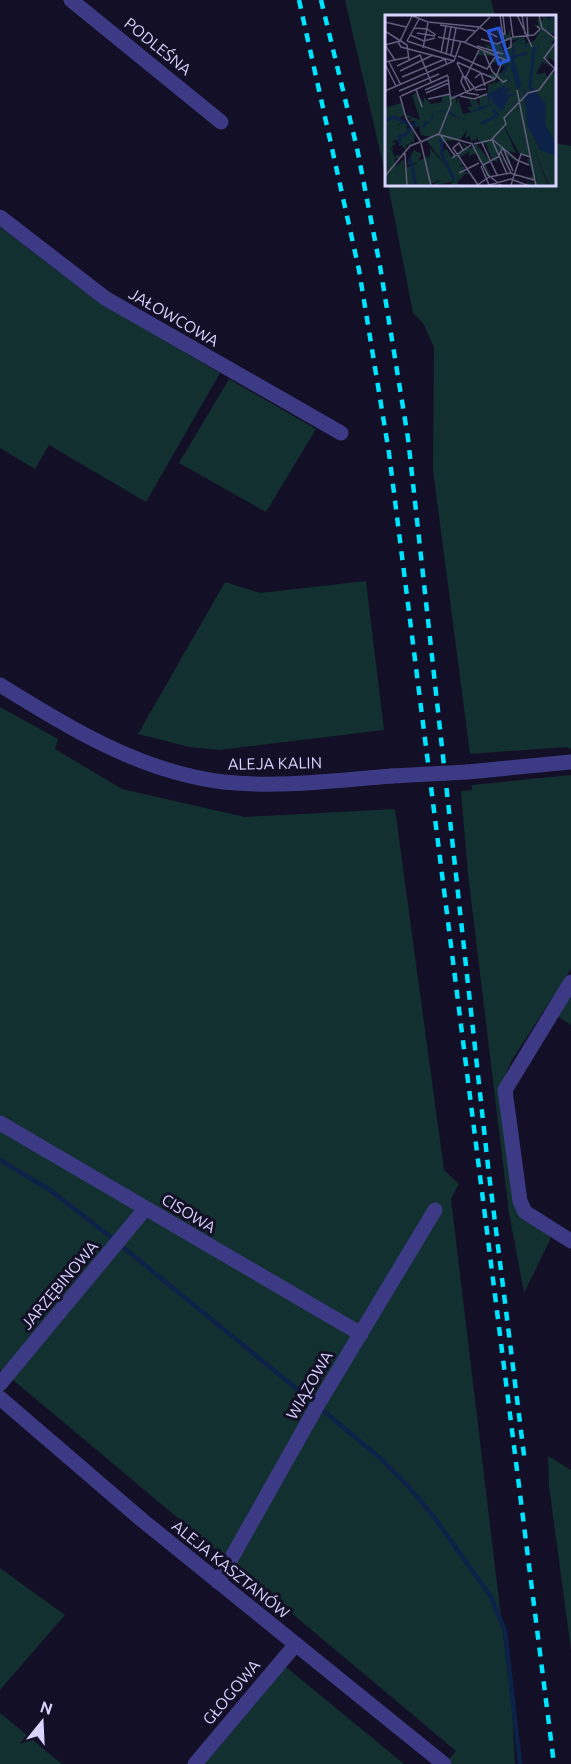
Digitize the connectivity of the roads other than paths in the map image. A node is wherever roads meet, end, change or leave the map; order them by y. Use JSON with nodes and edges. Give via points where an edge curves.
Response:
{"nodes":[{"id":1,"x":71,"y":0,"type":"edge"},
{"id":2,"x":222,"y":122,"type":"dead end"},
{"id":3,"x":0,"y":217,"type":"edge"},
{"id":4,"x":341,"y":433,"type":"dead end"},
{"id":5,"x":0,"y":685,"type":"edge"},
{"id":6,"x":571,"y":762,"type":"edge"},
{"id":7,"x":571,"y":982,"type":"edge"},
{"id":8,"x":0,"y":1123,"type":"edge"},
{"id":9,"x":146,"y":1209,"type":"junction"},
{"id":10,"x":435,"y":1210,"type":"dead end"},
{"id":11,"x":571,"y":1241,"type":"edge"},
{"id":12,"x":361,"y":1334,"type":"junction"},
{"id":13,"x":0,"y":1384,"type":"edge"},
{"id":14,"x":0,"y":1398,"type":"edge"},
{"id":15,"x":218,"y":1581,"type":"junction"},
{"id":16,"x":296,"y":1644,"type":"junction"},
{"id":17,"x":195,"y":1764,"type":"edge"},
{"id":18,"x":444,"y":1764,"type":"edge"}],
"edges":[{"from":1,"to":2,"type":"street","name":"PODLEŚNA"},
{"from":3,"to":4,"type":"street","name":"JAŁOWCOWA","via":[[105,298]]},
{"from":5,"to":6,"type":"street","name":"ALEJA KALIN","bridge":true,"via":[[110,750],[189,776],[249,784]]},
{"from":7,"to":11,"type":"street","via":[[503,1096],[520,1202],[525,1212]]},
{"from":8,"to":9,"type":"street","name":"CISOWA"},
{"from":9,"to":12,"type":"street","name":"CISOWA"},
{"from":9,"to":13,"type":"street","name":"JARZĘBINOWA"},
{"from":10,"to":12,"type":"street","name":"WIĄZOWA"},
{"from":12,"to":15,"type":"street","name":"WIĄZOWA"},
{"from":14,"to":15,"type":"street","name":"ALEJA KASZTANÓW"},
{"from":15,"to":16,"type":"street","name":"ALEJA KASZTANÓW"},
{"from":16,"to":17,"type":"street","name":"GŁOGOWA"},
{"from":16,"to":18,"type":"street","name":"ALEJA KASZTANÓW"}]}
